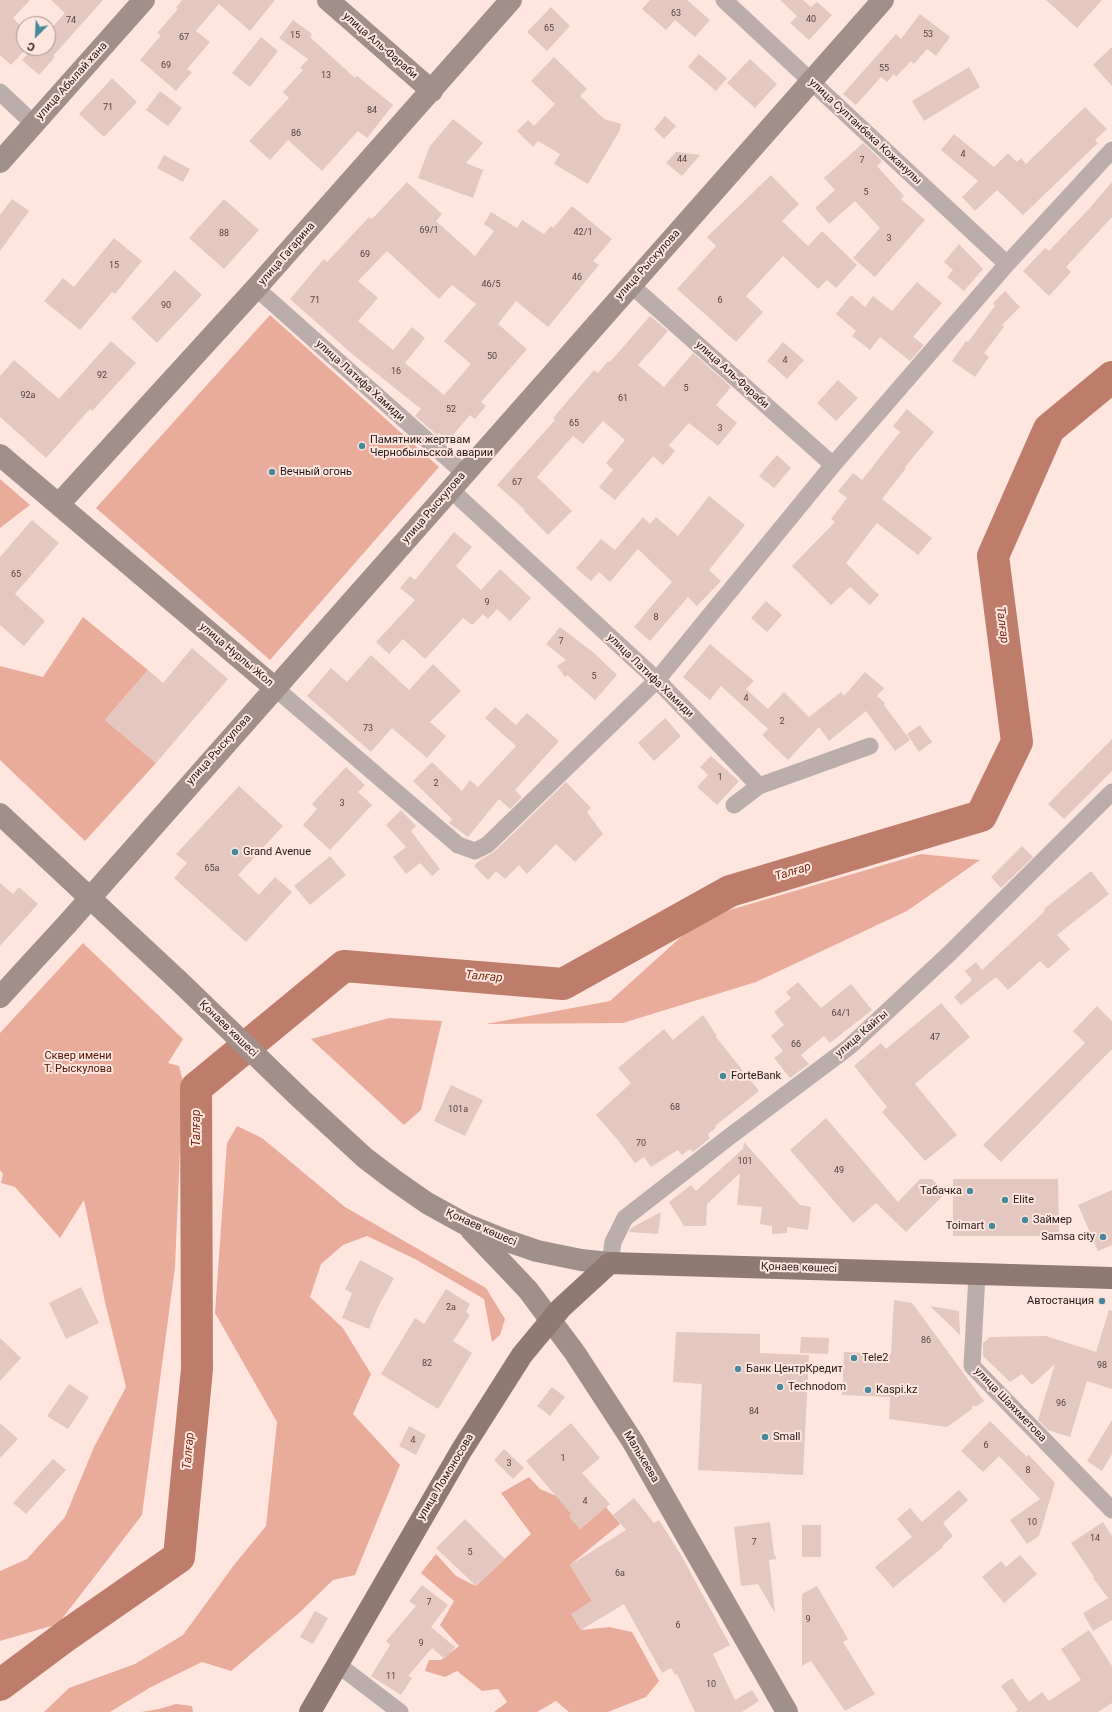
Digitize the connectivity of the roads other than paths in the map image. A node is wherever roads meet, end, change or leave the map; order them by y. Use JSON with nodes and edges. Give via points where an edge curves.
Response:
{"nodes":[{"id":1,"x":144,"y":0,"type":"edge"},
{"id":2,"x":328,"y":0,"type":"edge"},
{"id":3,"x":511,"y":0,"type":"edge"},
{"id":4,"x":724,"y":0,"type":"edge"},
{"id":5,"x":883,"y":0,"type":"edge"},
{"id":6,"x":811,"y":81,"type":"junction"},
{"id":7,"x":432,"y":91,"type":"junction"},
{"id":8,"x":0,"y":92,"type":"edge"},
{"id":9,"x":34,"y":124,"type":"junction"},
{"id":10,"x":1112,"y":150,"type":"edge"},
{"id":11,"x":0,"y":162,"type":"edge"},
{"id":12,"x":1007,"y":264,"type":"junction"},
{"id":13,"x":631,"y":285,"type":"junction"},
{"id":14,"x":256,"y":288,"type":"junction"},
{"id":15,"x":0,"y":455,"type":"edge"},
{"id":16,"x":833,"y":465,"type":"junction"},
{"id":17,"x":464,"y":473,"type":"junction"},
{"id":18,"x":450,"y":489,"type":"junction"},
{"id":19,"x":59,"y":504,"type":"junction"},
{"id":20,"x":657,"y":680,"type":"junction"},
{"id":21,"x":275,"y":688,"type":"junction"},
{"id":22,"x":870,"y":746,"type":"dead end"},
{"id":23,"x":759,"y":786,"type":"junction"},
{"id":24,"x":1112,"y":792,"type":"edge"},
{"id":25,"x":734,"y":805,"type":"dead end"},
{"id":26,"x":0,"y":814,"type":"edge"},
{"id":27,"x":89,"y":898,"type":"junction"},
{"id":28,"x":0,"y":997,"type":"edge"},
{"id":29,"x":465,"y":1224,"type":"junction"},
{"id":30,"x":610,"y":1263,"type":"junction"},
{"id":31,"x":977,"y":1274,"type":"junction"},
{"id":32,"x":1112,"y":1278,"type":"edge"},
{"id":33,"x":551,"y":1320,"type":"junction"},
{"id":34,"x":1112,"y":1510,"type":"edge"},
{"id":35,"x":337,"y":1664,"type":"junction"},
{"id":36,"x":310,"y":1712,"type":"edge"},
{"id":37,"x":400,"y":1712,"type":"edge"},
{"id":38,"x":787,"y":1712,"type":"edge"}],
"edges":[{"from":1,"to":9,"type":"main road","name":"улица Абылай хана"},
{"from":2,"to":7,"type":"main road","name":"улица Аль-Фараби"},
{"from":3,"to":7,"type":"main road","name":"улица Гагарина"},
{"from":4,"to":6,"type":"street","name":"улица Султанбека Кожанулы"},
{"from":5,"to":6,"type":"main road","name":"улица Рыскулова"},
{"from":6,"to":12,"type":"street","name":"улица Султанбека Кожанулы"},
{"from":6,"to":13,"type":"main road","name":"улица Рыскулова"},
{"from":7,"to":14,"type":"main road","name":"улица Гагарина"},
{"from":8,"to":9,"type":"street"},
{"from":9,"to":11,"type":"main road","name":"улица Абылай хана"},
{"from":10,"to":12,"type":"street"},
{"from":12,"to":16,"type":"street"},
{"from":13,"to":16,"type":"street","name":"улица Аль-Фараби"},
{"from":13,"to":17,"type":"main road","name":"улица Рыскулова"},
{"from":14,"to":17,"type":"street","name":"улица Латифа Хамиди"},
{"from":14,"to":19,"type":"main road","name":"улица Гагарина"},
{"from":15,"to":19,"type":"main road","name":"улица Нурлы Жол"},
{"from":16,"to":20,"type":"street"},
{"from":17,"to":18,"type":"main road","name":"улица Рыскулова"},
{"from":18,"to":20,"type":"street","name":"улица Латифа Хамиди"},
{"from":18,"to":21,"type":"main road","name":"улица Рыскулова"},
{"from":19,"to":21,"type":"main road","name":"улица Нурлы Жол"},
{"from":20,"to":21,"type":"street","name":"улица Нурлы Жол","via":[[487,845],[475,851],[458,845]]},
{"from":20,"to":23,"type":"street","name":"улица Латифа Хамиди"},
{"from":21,"to":27,"type":"main road","name":"улица Рыскулова"},
{"from":22,"to":23,"type":"street"},
{"from":23,"to":25,"type":"street"},
{"from":24,"to":30,"type":"street","name":"улица Кайгы","via":[[950,953],[849,1047],[625,1218],[612,1242]]},
{"from":26,"to":27,"type":"main road","name":"Қонаев көшесі"},
{"from":27,"to":28,"type":"main road","name":"улица Рыскулова"},
{"from":27,"to":29,"type":"main road","name":"Қонаев көшесі","via":[[365,1158],[427,1203]]},
{"from":29,"to":30,"type":"main road","name":"Қонаев көшесі","via":[[537,1251]]},
{"from":29,"to":33,"type":"main road","name":"Малькеева","via":[[528,1290]]},
{"from":30,"to":31,"type":"main road","name":"Қонаев көшесі"},
{"from":30,"to":33,"type":"main road","name":"улица Ломоносова"},
{"from":31,"to":32,"type":"main road","name":"Қонаев көшесі"},
{"from":31,"to":34,"type":"street","name":"улица Шаяхметова","via":[[972,1366]]},
{"from":33,"to":35,"type":"main road","name":"улица Ломоносова","via":[[522,1355],[461,1451]]},
{"from":33,"to":38,"type":"main road","name":"Малькеева","via":[[633,1442]]},
{"from":35,"to":36,"type":"main road","name":"улица Ломоносова"},
{"from":35,"to":37,"type":"street"}]}
